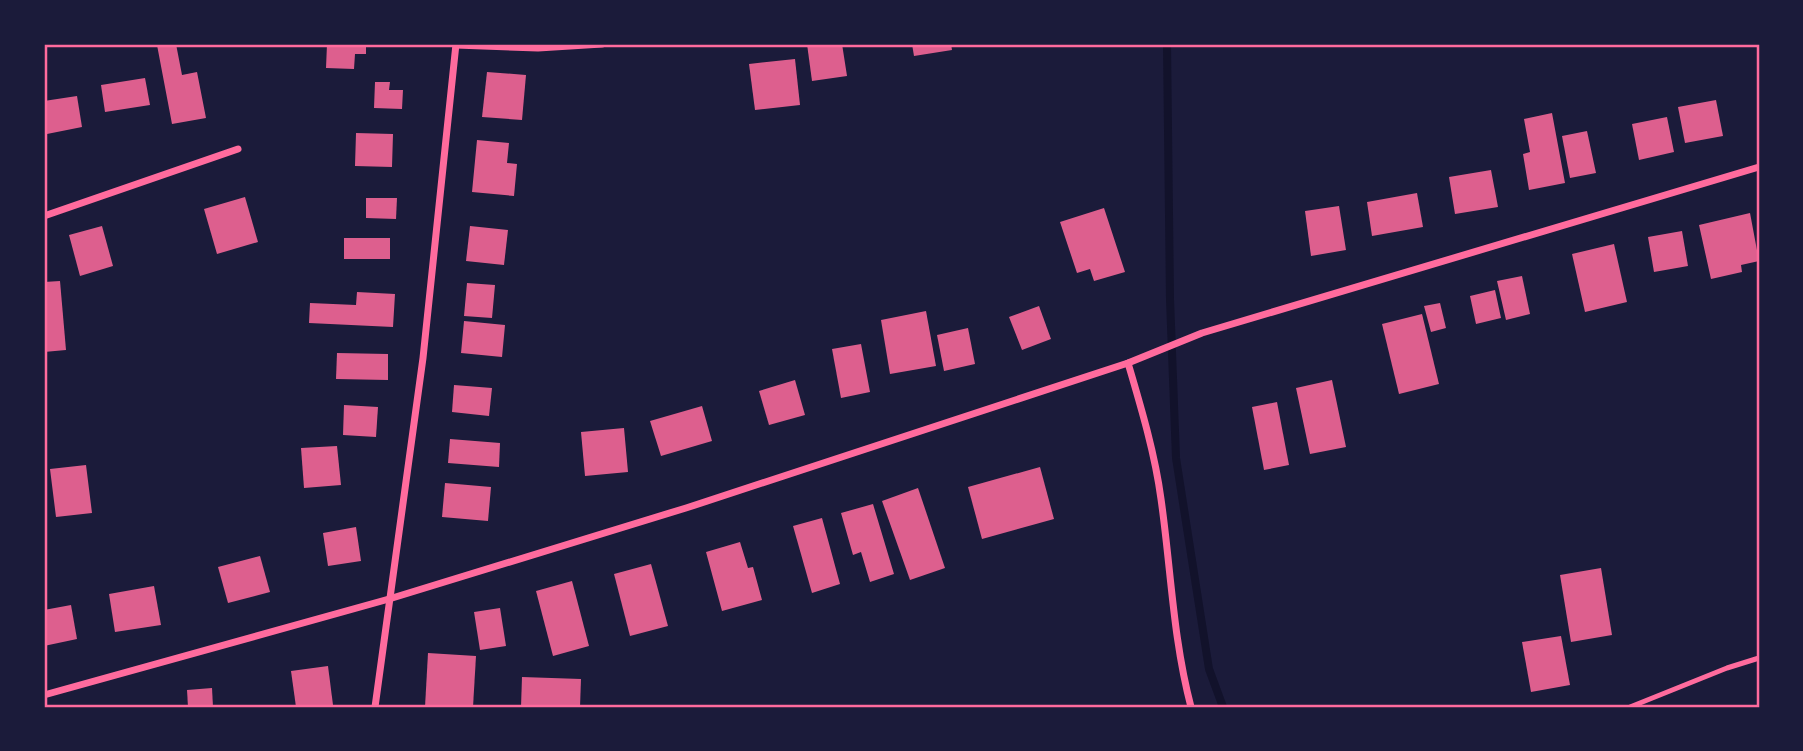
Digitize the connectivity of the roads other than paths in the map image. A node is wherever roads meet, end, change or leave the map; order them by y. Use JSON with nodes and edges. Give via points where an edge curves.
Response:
{"nodes":[{"id":1,"x":602,"y":44,"type":"edge"},
{"id":2,"x":456,"y":45,"type":"edge"},
{"id":3,"x":238,"y":149,"type":"dead end"},
{"id":4,"x":1759,"y":167,"type":"edge"},
{"id":5,"x":44,"y":216,"type":"edge"},
{"id":6,"x":1128,"y":363,"type":"junction"},
{"id":7,"x":388,"y":598,"type":"junction"},
{"id":8,"x":1759,"y":658,"type":"edge"},
{"id":9,"x":44,"y":695,"type":"edge"},
{"id":10,"x":375,"y":707,"type":"edge"},
{"id":11,"x":1191,"y":707,"type":"edge"},
{"id":12,"x":1630,"y":707,"type":"edge"}],
"edges":[{"from":1,"to":2,"type":"street","via":[[538,48]]},
{"from":2,"to":7,"type":"street","via":[[423,358]]},
{"from":3,"to":5,"type":"street"},
{"from":4,"to":6,"type":"street","via":[[1202,333]]},
{"from":6,"to":7,"type":"street","via":[[686,508]]},
{"from":6,"to":11,"type":"street","via":[[1161,497],[1172,610]]},
{"from":7,"to":9,"type":"street"},
{"from":7,"to":10,"type":"street"},
{"from":8,"to":12,"type":"lane"}]}
